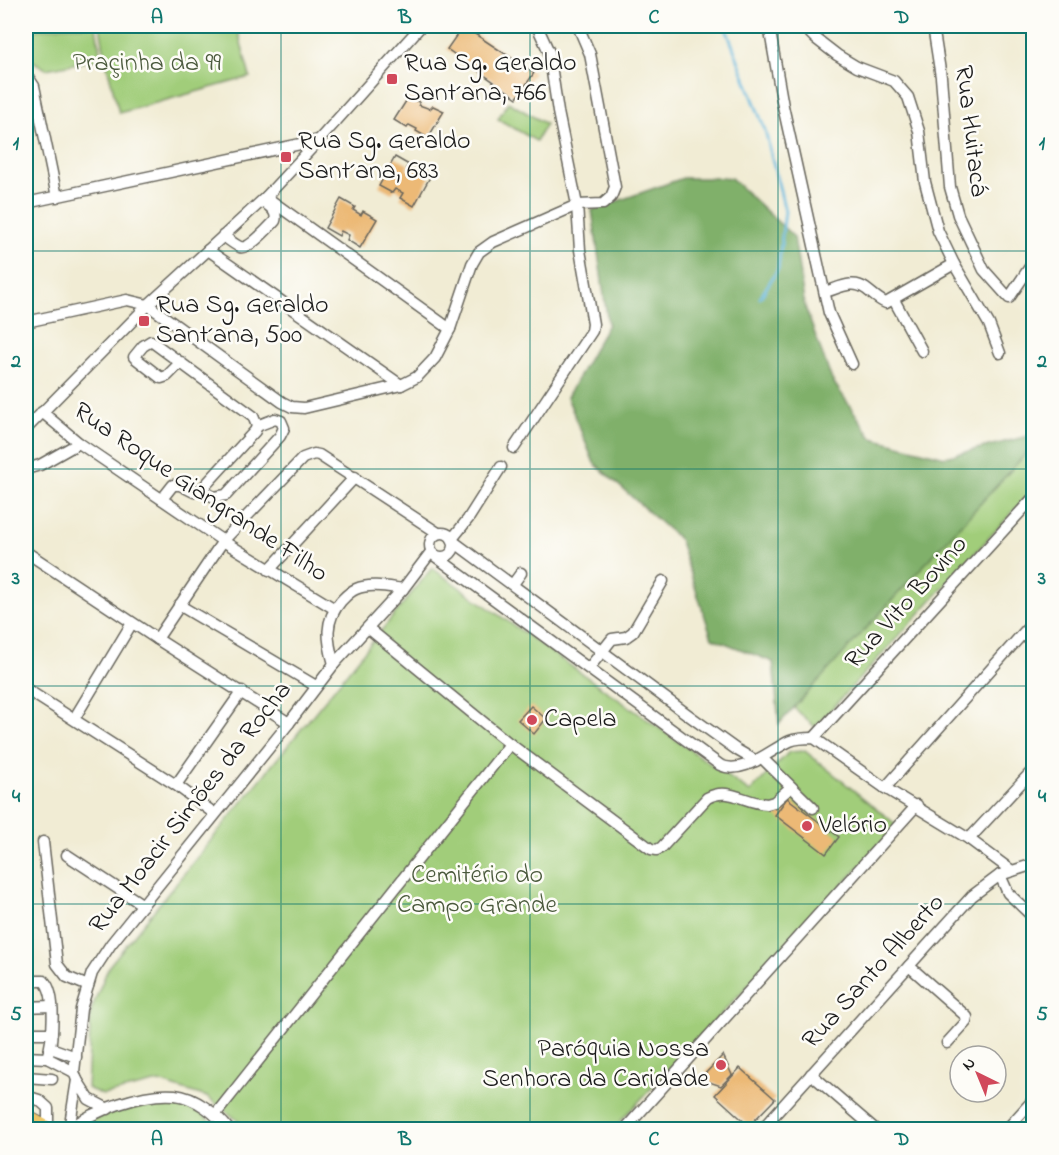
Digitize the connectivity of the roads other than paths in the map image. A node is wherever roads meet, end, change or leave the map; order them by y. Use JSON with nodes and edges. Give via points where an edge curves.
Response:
{"nodes":[{"id":1,"x":421,"y":26,"type":"edge"},
{"id":2,"x":537,"y":26,"type":"edge"},
{"id":3,"x":578,"y":26,"type":"edge"},
{"id":4,"x":769,"y":26,"type":"edge"},
{"id":5,"x":803,"y":26,"type":"edge"},
{"id":6,"x":933,"y":26,"type":"edge"},
{"id":7,"x":26,"y":78,"type":"edge"},
{"id":8,"x":319,"y":140,"type":"junction"},
{"id":9,"x":57,"y":197,"type":"junction"},
{"id":10,"x":264,"y":198,"type":"junction"},
{"id":11,"x":26,"y":203,"type":"edge"},
{"id":12,"x":577,"y":205,"type":"junction"},
{"id":13,"x":223,"y":236,"type":"junction"},
{"id":14,"x":208,"y":250,"type":"junction"},
{"id":15,"x":1034,"y":261,"type":"edge"},
{"id":16,"x":954,"y":264,"type":"junction"},
{"id":17,"x":825,"y":292,"type":"junction"},
{"id":18,"x":894,"y":300,"type":"junction"},
{"id":19,"x":148,"y":305,"type":"junction"},
{"id":20,"x":26,"y":322,"type":"edge"},
{"id":21,"x":450,"y":329,"type":"junction"},
{"id":22,"x":922,"y":351,"type":"dead end"},
{"id":23,"x":1000,"y":353,"type":"dead end"},
{"id":24,"x":181,"y":362,"type":"dead end"},
{"id":25,"x":852,"y":364,"type":"dead end"},
{"id":26,"x":401,"y":385,"type":"junction"},
{"id":27,"x":42,"y":412,"type":"junction"},
{"id":28,"x":257,"y":426,"type":"junction"},
{"id":29,"x":26,"y":429,"type":"edge"},
{"id":30,"x":79,"y":443,"type":"junction"},
{"id":31,"x":514,"y":448,"type":"dead end"},
{"id":32,"x":501,"y":467,"type":"dead end"},
{"id":33,"x":26,"y":469,"type":"edge"},
{"id":34,"x":355,"y":477,"type":"junction"},
{"id":35,"x":201,"y":490,"type":"junction"},
{"id":36,"x":1034,"y":497,"type":"edge"},
{"id":37,"x":162,"y":499,"type":"junction"},
{"id":38,"x":438,"y":533,"type":"junction"},
{"id":39,"x":453,"y":540,"type":"junction"},
{"id":40,"x":223,"y":541,"type":"junction"},
{"id":41,"x":26,"y":552,"type":"edge"},
{"id":42,"x":433,"y":554,"type":"junction"},
{"id":43,"x":269,"y":570,"type":"junction"},
{"id":44,"x":521,"y":573,"type":"dead end"},
{"id":45,"x":663,"y":581,"type":"dead end"},
{"id":46,"x":513,"y":584,"type":"junction"},
{"id":47,"x":403,"y":588,"type":"junction"},
{"id":48,"x":179,"y":605,"type":"junction"},
{"id":49,"x":335,"y":609,"type":"junction"},
{"id":50,"x":1034,"y":621,"type":"edge"},
{"id":51,"x":132,"y":623,"type":"junction"},
{"id":52,"x":368,"y":628,"type":"junction"},
{"id":53,"x":157,"y":639,"type":"junction"},
{"id":54,"x":602,"y":651,"type":"junction"},
{"id":55,"x":334,"y":664,"type":"junction"},
{"id":56,"x":589,"y":668,"type":"junction"},
{"id":57,"x":643,"y":681,"type":"junction"},
{"id":58,"x":316,"y":687,"type":"junction"},
{"id":59,"x":26,"y":689,"type":"edge"},
{"id":60,"x":242,"y":691,"type":"junction"},
{"id":61,"x":631,"y":699,"type":"junction"},
{"id":62,"x":74,"y":720,"type":"junction"},
{"id":63,"x":289,"y":723,"type":"junction"},
{"id":64,"x":814,"y":738,"type":"junction"},
{"id":65,"x":510,"y":744,"type":"junction"},
{"id":66,"x":759,"y":759,"type":"junction"},
{"id":67,"x":1034,"y":769,"type":"edge"},
{"id":68,"x":176,"y":785,"type":"junction"},
{"id":69,"x":791,"y":787,"type":"junction"},
{"id":70,"x":885,"y":788,"type":"junction"},
{"id":71,"x":917,"y":805,"type":"junction"},
{"id":72,"x":813,"y":808,"type":"dead end"},
{"id":73,"x":215,"y":814,"type":"junction"},
{"id":74,"x":969,"y":839,"type":"junction"},
{"id":75,"x":43,"y":842,"type":"dead end"},
{"id":76,"x":67,"y":855,"type":"dead end"},
{"id":77,"x":1034,"y":864,"type":"edge"},
{"id":78,"x":1012,"y":871,"type":"junction"},
{"id":79,"x":1000,"y":875,"type":"junction"},
{"id":80,"x":143,"y":905,"type":"junction"},
{"id":81,"x":1034,"y":918,"type":"edge"},
{"id":82,"x":909,"y":966,"type":"junction"},
{"id":83,"x":26,"y":981,"type":"edge"},
{"id":84,"x":88,"y":986,"type":"junction"},
{"id":85,"x":51,"y":1006,"type":"junction"},
{"id":86,"x":26,"y":1007,"type":"edge"},
{"id":87,"x":26,"y":1033,"type":"edge"},
{"id":88,"x":52,"y":1033,"type":"junction"},
{"id":89,"x":947,"y":1043,"type":"dead end"},
{"id":90,"x":49,"y":1053,"type":"junction"},
{"id":91,"x":26,"y":1057,"type":"edge"},
{"id":92,"x":75,"y":1058,"type":"junction"},
{"id":93,"x":812,"y":1074,"type":"junction"},
{"id":94,"x":75,"y":1076,"type":"junction"},
{"id":95,"x":26,"y":1077,"type":"edge"},
{"id":96,"x":52,"y":1079,"type":"dead end"},
{"id":97,"x":26,"y":1096,"type":"edge"},
{"id":98,"x":1034,"y":1099,"type":"edge"},
{"id":99,"x":108,"y":1108,"type":"junction"},
{"id":100,"x":215,"y":1115,"type":"junction"},
{"id":101,"x":26,"y":1117,"type":"edge"},
{"id":102,"x":49,"y":1129,"type":"edge"},
{"id":103,"x":69,"y":1129,"type":"edge"},
{"id":104,"x":229,"y":1130,"type":"edge"},
{"id":105,"x":624,"y":1130,"type":"edge"},
{"id":106,"x":761,"y":1130,"type":"edge"},
{"id":107,"x":876,"y":1130,"type":"edge"},
{"id":108,"x":1006,"y":1130,"type":"edge"}],
"edges":[{"from":1,"to":8,"type":"street"},
{"from":2,"to":12,"type":"street","via":[[549,52]]},
{"from":3,"to":12,"type":"street","via":[[590,54],[615,187],[603,204]]},
{"from":4,"to":17,"type":"street"},
{"from":5,"to":16,"type":"street","via":[[837,56],[894,81],[908,97],[919,131],[938,231]]},
{"from":6,"to":15,"type":"street","name":"Rua Huitacá","via":[[950,187],[958,215],[984,270],[1009,298]]},
{"from":7,"to":9,"type":"street","via":[[34,86]]},
{"from":8,"to":9,"type":"street"},
{"from":8,"to":10,"type":"street"},
{"from":9,"to":11,"type":"street"},
{"from":10,"to":13,"type":"street"},
{"from":10,"to":13,"type":"street","via":[[277,217],[251,244],[240,247]]},
{"from":10,"to":21,"type":"street"},
{"from":12,"to":21,"type":"street","via":[[493,242],[480,252],[472,264]]},
{"from":12,"to":31,"type":"street","via":[[593,328]]},
{"from":13,"to":14,"type":"street"},
{"from":14,"to":19,"type":"street"},
{"from":14,"to":26,"type":"street"},
{"from":16,"to":18,"type":"street"},
{"from":16,"to":23,"type":"street","via":[[989,324]]},
{"from":17,"to":18,"type":"street","via":[[855,284],[879,301]]},
{"from":17,"to":25,"type":"street","via":[[832,322]]},
{"from":18,"to":22,"type":"street"},
{"from":19,"to":20,"type":"street","via":[[127,300]]},
{"from":19,"to":26,"type":"street","via":[[292,407],[314,406]]},
{"from":19,"to":27,"type":"street"},
{"from":21,"to":26,"type":"street","via":[[425,370]]},
{"from":24,"to":28,"type":"street","via":[[253,416]]},
{"from":27,"to":29,"type":"street"},
{"from":27,"to":30,"type":"street","name":"Rua Roque Giangrande Filho"},
{"from":28,"to":35,"type":"street"},
{"from":28,"to":35,"type":"street","via":[[275,419],[284,428],[226,495],[214,497]]},
{"from":30,"to":33,"type":"street"},
{"from":30,"to":37,"type":"street","name":"Rua Roque Giangrande Filho"},
{"from":32,"to":39,"type":"street"},
{"from":34,"to":38,"type":"street"},
{"from":34,"to":40,"type":"street","via":[[319,454],[303,458]]},
{"from":34,"to":43,"type":"street"},
{"from":35,"to":37,"type":"street","via":[[194,492],[176,484]]},
{"from":36,"to":64,"type":"street","name":"Rua Vito Bovino"},
{"from":37,"to":40,"type":"street","name":"Rua Roque Giangrande Filho"},
{"from":38,"to":39,"type":"street"},
{"from":38,"to":42,"type":"street","via":[[430,541]]},
{"from":39,"to":42,"type":"street","via":[[449,555],[442,558]]},
{"from":39,"to":46,"type":"street"},
{"from":40,"to":43,"type":"street","name":"Rua Roque Giangrande Filho"},
{"from":40,"to":48,"type":"street"},
{"from":41,"to":51,"type":"street"},
{"from":42,"to":47,"type":"street","name":"Rua Moacir Simões da Rocha"},
{"from":42,"to":56,"type":"street"},
{"from":43,"to":49,"type":"street","name":"Rua Roque Giangrande Filho"},
{"from":44,"to":46,"type":"street"},
{"from":45,"to":54,"type":"street","via":[[633,632],[612,639]]},
{"from":46,"to":54,"type":"street"},
{"from":47,"to":49,"type":"street","via":[[356,589]]},
{"from":47,"to":52,"type":"street","name":"Rua Moacir Simões da Rocha"},
{"from":48,"to":53,"type":"street"},
{"from":48,"to":58,"type":"street"},
{"from":49,"to":55,"type":"street","via":[[327,628]]},
{"from":50,"to":70,"type":"street"},
{"from":51,"to":53,"type":"street"},
{"from":51,"to":62,"type":"street"},
{"from":52,"to":55,"type":"street","name":"Rua Moacir Simões da Rocha"},
{"from":52,"to":65,"type":"street"},
{"from":53,"to":60,"type":"street"},
{"from":54,"to":56,"type":"street"},
{"from":54,"to":57,"type":"street"},
{"from":55,"to":58,"type":"street","name":"Rua Moacir Simões da Rocha"},
{"from":56,"to":61,"type":"street"},
{"from":57,"to":61,"type":"street"},
{"from":57,"to":66,"type":"street","via":[[737,750]]},
{"from":58,"to":63,"type":"street","name":"Rua Moacir Simões da Rocha"},
{"from":59,"to":62,"type":"street"},
{"from":60,"to":63,"type":"street"},
{"from":60,"to":68,"type":"street"},
{"from":61,"to":66,"type":"street","via":[[720,765],[734,768]]},
{"from":62,"to":68,"type":"street"},
{"from":63,"to":73,"type":"street","name":"Rua Moacir Simões da Rocha"},
{"from":64,"to":66,"type":"street","via":[[791,741]]},
{"from":64,"to":70,"type":"street"},
{"from":65,"to":69,"type":"street","via":[[657,850],[714,794],[722,792],[766,804]]},
{"from":65,"to":100,"type":"street"},
{"from":66,"to":69,"type":"street"},
{"from":67,"to":74,"type":"street"},
{"from":68,"to":73,"type":"street"},
{"from":69,"to":72,"type":"street"},
{"from":70,"to":71,"type":"street"},
{"from":71,"to":74,"type":"street"},
{"from":71,"to":105,"type":"street"},
{"from":73,"to":80,"type":"street","name":"Rua Moacir Simões da Rocha"},
{"from":74,"to":78,"type":"street"},
{"from":75,"to":84,"type":"street","via":[[57,964],[67,977]]},
{"from":76,"to":80,"type":"street"},
{"from":77,"to":78,"type":"street","name":"Rua Santo Alberto"},
{"from":78,"to":79,"type":"street","name":"Rua Santo Alberto"},
{"from":79,"to":81,"type":"street","via":[[1008,893]]},
{"from":79,"to":82,"type":"street","name":"Rua Santo Alberto","via":[[972,896]]},
{"from":80,"to":84,"type":"street","name":"Rua Moacir Simões da Rocha","via":[[92,973]]},
{"from":82,"to":89,"type":"street","via":[[967,1017]]},
{"from":82,"to":93,"type":"street","name":"Rua Santo Alberto"},
{"from":83,"to":85,"type":"street","via":[[44,981],[49,987]]},
{"from":84,"to":92,"type":"street","name":"Rua Moacir Simões da Rocha"},
{"from":85,"to":86,"type":"street"},
{"from":85,"to":88,"type":"street"},
{"from":87,"to":88,"type":"street"},
{"from":88,"to":90,"type":"street"},
{"from":90,"to":91,"type":"street"},
{"from":90,"to":92,"type":"street"},
{"from":90,"to":94,"type":"street"},
{"from":92,"to":94,"type":"street","name":"Rua Moacir Simões da Rocha"},
{"from":93,"to":106,"type":"street","name":"Rua Santo Alberto"},
{"from":93,"to":107,"type":"street"},
{"from":94,"to":99,"type":"street","via":[[88,1099]]},
{"from":94,"to":103,"type":"street","name":"Rua Moacir Simões da Rocha"},
{"from":95,"to":96,"type":"street"},
{"from":97,"to":102,"type":"street","via":[[48,1108]]},
{"from":98,"to":108,"type":"street"},
{"from":99,"to":100,"type":"street","via":[[147,1097],[176,1095]]},
{"from":99,"to":103,"type":"street"},
{"from":100,"to":104,"type":"street"},
{"from":101,"to":102,"type":"main road"}]}
